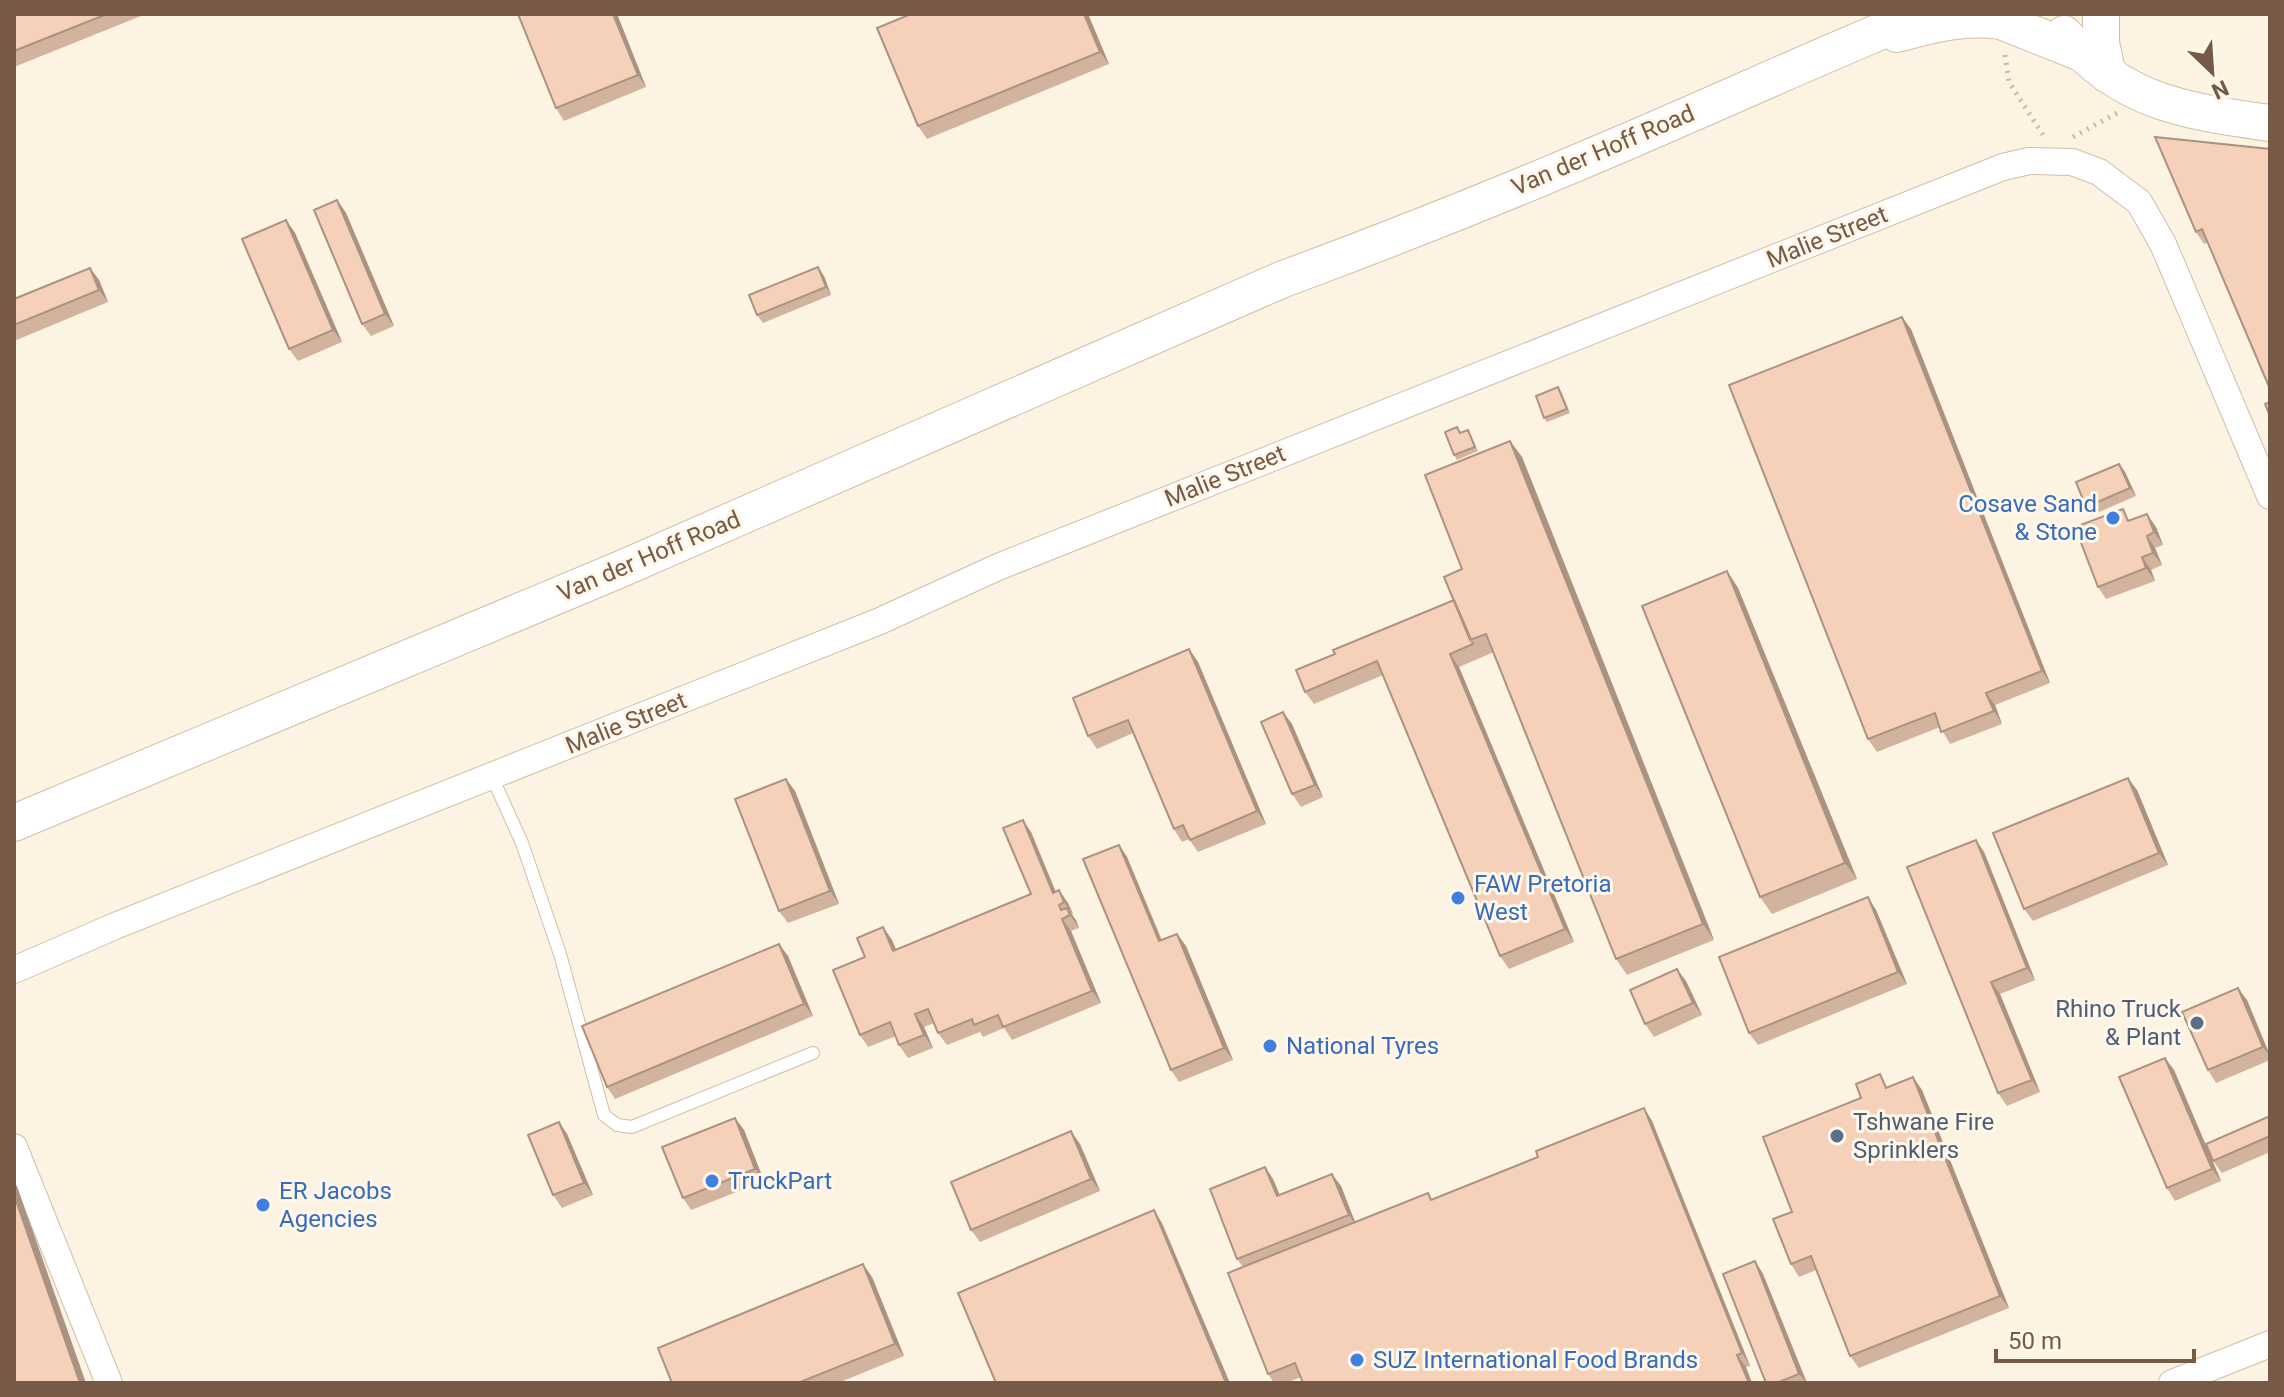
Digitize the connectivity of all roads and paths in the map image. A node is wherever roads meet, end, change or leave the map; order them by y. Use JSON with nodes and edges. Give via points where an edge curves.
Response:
{"nodes":[{"id":1,"x":1860,"y":14,"type":"edge"},
{"id":2,"x":1922,"y":14,"type":"edge"},
{"id":3,"x":2048,"y":14,"type":"edge"},
{"id":4,"x":2101,"y":14,"type":"edge"},
{"id":5,"x":2001,"y":21,"type":"junction"},
{"id":6,"x":2079,"y":52,"type":"junction"},
{"id":7,"x":1824,"y":55,"type":"junction"},
{"id":8,"x":2108,"y":75,"type":"junction"},
{"id":9,"x":2146,"y":97,"type":"junction"},
{"id":10,"x":2270,"y":123,"type":"edge"},
{"id":11,"x":2040,"y":155,"type":"junction"},
{"id":12,"x":1281,"y":280,"type":"junction"},
{"id":13,"x":2270,"y":496,"type":"edge"},
{"id":14,"x":492,"y":777,"type":"junction"},
{"id":15,"x":14,"y":823,"type":"edge"},
{"id":16,"x":14,"y":970,"type":"edge"},
{"id":17,"x":813,"y":1053,"type":"dead end"},
{"id":18,"x":14,"y":1147,"type":"edge"},
{"id":19,"x":2270,"y":1344,"type":"edge"},
{"id":20,"x":109,"y":1383,"type":"edge"},
{"id":21,"x":2172,"y":1383,"type":"edge"}],
"edges":[{"from":1,"to":12,"type":"main road","name":"Van der Hoff Road","via":[[1451,192]]},
{"from":2,"to":7,"type":"main road","name":"Van der Hoff Road"},
{"from":3,"to":6,"type":"main road"},
{"from":4,"to":8,"type":"main road"},
{"from":5,"to":6,"type":"main road"},
{"from":5,"to":7,"type":"main road","via":[[1965,18]]},
{"from":5,"to":11,"type":"path","via":[[2009,82]]},
{"from":6,"to":8,"type":"main road"},
{"from":7,"to":12,"type":"main road","name":"Van der Hoff Road","via":[[1624,143]]},
{"from":8,"to":9,"type":"main road"},
{"from":9,"to":10,"type":"main road","via":[[2202,113]]},
{"from":9,"to":11,"type":"path"},
{"from":11,"to":13,"type":"street","name":"Malie Street","via":[[2099,172],[2139,202],[2163,244]]},
{"from":11,"to":14,"type":"street","name":"Malie Street","via":[[1207,483]]},
{"from":12,"to":15,"type":"main road","name":"Van der Hoff Road","via":[[621,569]]},
{"from":14,"to":16,"type":"street","name":"Malie Street"},
{"from":14,"to":17,"type":"lane","via":[[522,843],[560,954],[604,1115],[617,1125],[632,1127]]},
{"from":18,"to":20,"type":"street"},
{"from":19,"to":21,"type":"street"}]}
